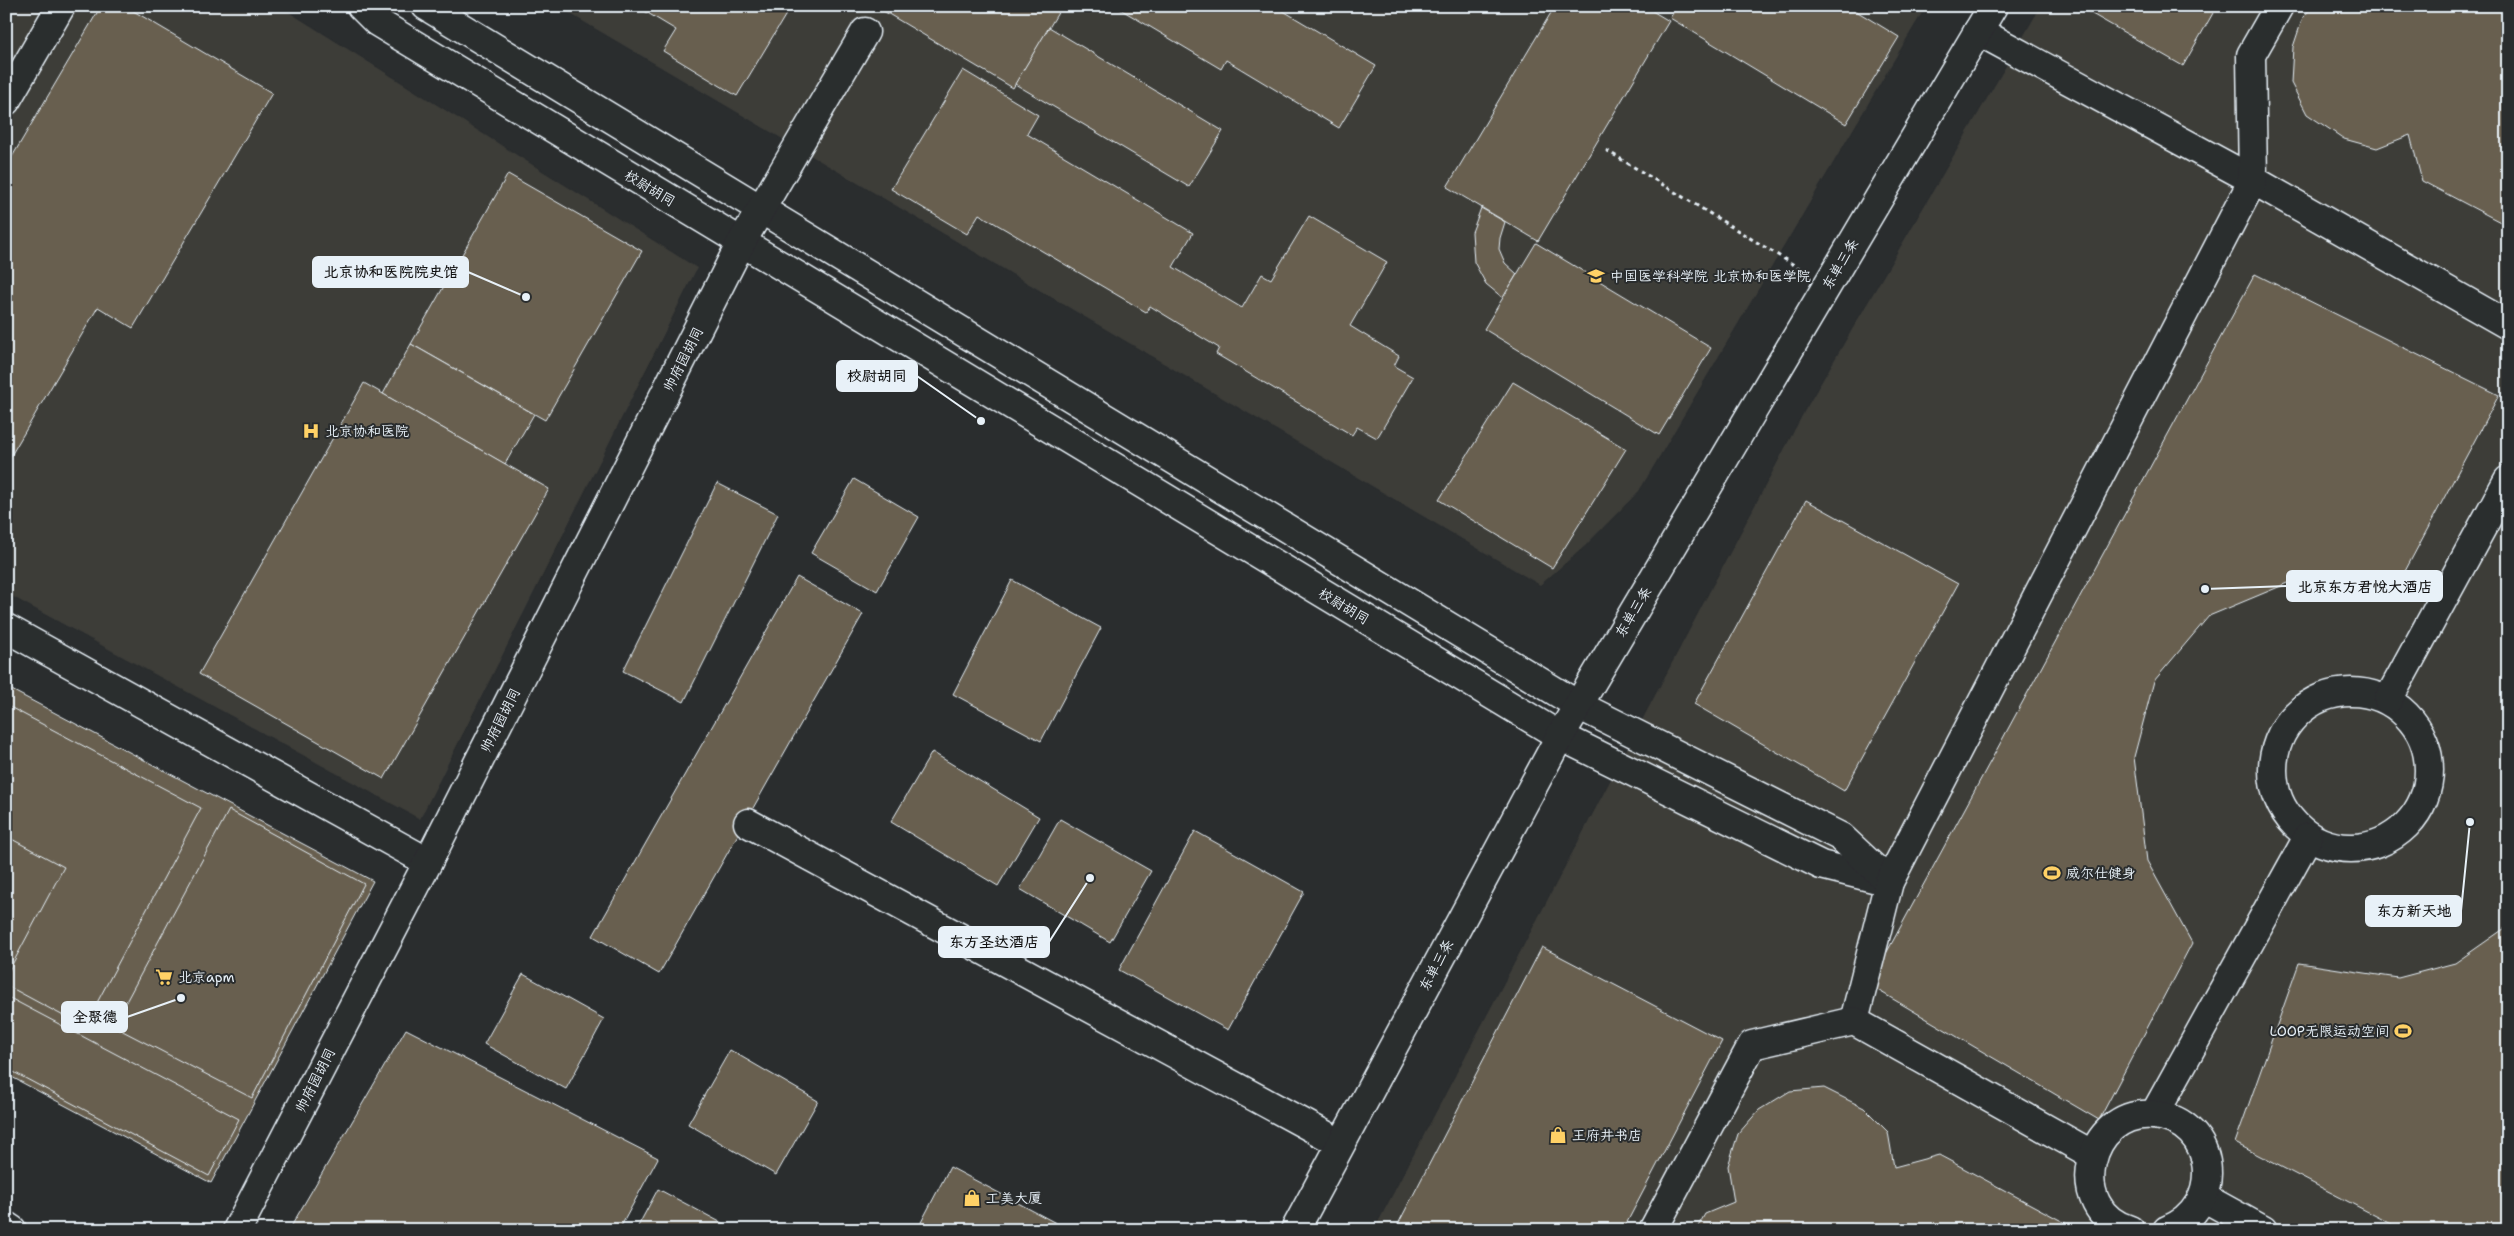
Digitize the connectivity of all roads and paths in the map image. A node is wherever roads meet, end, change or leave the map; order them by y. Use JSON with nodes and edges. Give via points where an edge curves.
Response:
{"nodes":[{"id":1,"x":61,"y":6,"type":"edge"},
{"id":2,"x":361,"y":6,"type":"edge"},
{"id":3,"x":426,"y":6,"type":"edge"},
{"id":4,"x":1993,"y":6,"type":"edge"},
{"id":5,"x":2279,"y":6,"type":"edge"},
{"id":6,"x":865,"y":32,"type":"dead end"},
{"id":7,"x":1978,"y":32,"type":"junction"},
{"id":8,"x":6,"y":101,"type":"edge"},
{"id":9,"x":1606,"y":150,"type":"dead end"},
{"id":10,"x":2253,"y":180,"type":"junction"},
{"id":11,"x":760,"y":209,"type":"junction"},
{"id":12,"x":741,"y":244,"type":"junction"},
{"id":13,"x":1827,"y":286,"type":"junction"},
{"id":14,"x":2508,"y":325,"type":"edge"},
{"id":15,"x":2508,"y":480,"type":"edge"},
{"id":16,"x":6,"y":628,"type":"edge"},
{"id":17,"x":2388,"y":700,"type":"junction"},
{"id":18,"x":1578,"y":705,"type":"junction"},
{"id":19,"x":1560,"y":736,"type":"junction"},
{"id":20,"x":748,"y":823,"type":"dead end"},
{"id":21,"x":2308,"y":837,"type":"junction"},
{"id":22,"x":428,"y":862,"type":"junction"},
{"id":23,"x":1889,"y":882,"type":"junction"},
{"id":24,"x":1854,"y":1021,"type":"junction"},
{"id":25,"x":2154,"y":1115,"type":"junction"},
{"id":26,"x":1340,"y":1143,"type":"junction"},
{"id":27,"x":2092,"y":1155,"type":"junction"},
{"id":28,"x":2203,"y":1197,"type":"junction"},
{"id":29,"x":6,"y":1226,"type":"edge"},
{"id":30,"x":2125,"y":1229,"type":"edge"},
{"id":31,"x":12,"y":1230,"type":"edge"},
{"id":32,"x":237,"y":1230,"type":"edge"},
{"id":33,"x":1295,"y":1230,"type":"edge"},
{"id":34,"x":1653,"y":1230,"type":"edge"},
{"id":35,"x":2167,"y":1230,"type":"edge"},
{"id":36,"x":2263,"y":1230,"type":"edge"}],
"edges":[{"from":1,"to":8,"type":"street"},
{"from":2,"to":12,"type":"street","name":"校尉胡同","via":[[376,22]]},
{"from":3,"to":11,"type":"street"},
{"from":4,"to":7,"type":"street","name":"东单三条"},
{"from":5,"to":10,"type":"street","via":[[2251,55]]},
{"from":6,"to":11,"type":"street","name":"帅府园胡同"},
{"from":7,"to":10,"type":"street"},
{"from":7,"to":13,"type":"street","name":"东单三条"},
{"from":9,"to":13,"type":"path"},
{"from":10,"to":14,"type":"street"},
{"from":10,"to":23,"type":"street"},
{"from":11,"to":12,"type":"street","name":"帅府园胡同"},
{"from":11,"to":18,"type":"street"},
{"from":12,"to":19,"type":"street","name":"校尉胡同"},
{"from":12,"to":22,"type":"street","name":"帅府园胡同"},
{"from":13,"to":18,"type":"street","name":"东单三条"},
{"from":15,"to":17,"type":"street"},
{"from":16,"to":22,"type":"street"},
{"from":17,"to":21,"type":"street","via":[[2362,692],[2335,693],[2311,702],[2290,720],[2277,743],[2272,770],[2276,796],[2288,819]]},
{"from":17,"to":21,"type":"street","via":[[2408,715],[2422,736],[2429,761],[2428,786],[2419,810],[2403,829],[2373,845],[2356,849],[2332,847]]},
{"from":18,"to":19,"type":"street","name":"东单三条"},
{"from":18,"to":23,"type":"street","via":[[1841,837]]},
{"from":19,"to":23,"type":"street","name":"校尉胡同","via":[[1822,865]]},
{"from":19,"to":26,"type":"street","name":"东单三条"},
{"from":20,"to":26,"type":"street"},
{"from":21,"to":25,"type":"street"},
{"from":22,"to":32,"type":"street","name":"帅府园胡同"},
{"from":23,"to":24,"type":"street"},
{"from":24,"to":27,"type":"street"},
{"from":24,"to":34,"type":"street","via":[[1752,1045]]},
{"from":25,"to":27,"type":"street","via":[[2134,1116],[2117,1124],[2102,1138]]},
{"from":25,"to":28,"type":"street","via":[[2172,1119],[2200,1143],[2208,1179]]},
{"from":26,"to":33,"type":"street","name":"东单三条"},
{"from":27,"to":30,"type":"street","via":[[2091,1189],[2098,1205]]},
{"from":28,"to":35,"type":"street","via":[[2193,1213]]},
{"from":28,"to":36,"type":"street"},
{"from":29,"to":31,"type":"street"}]}
